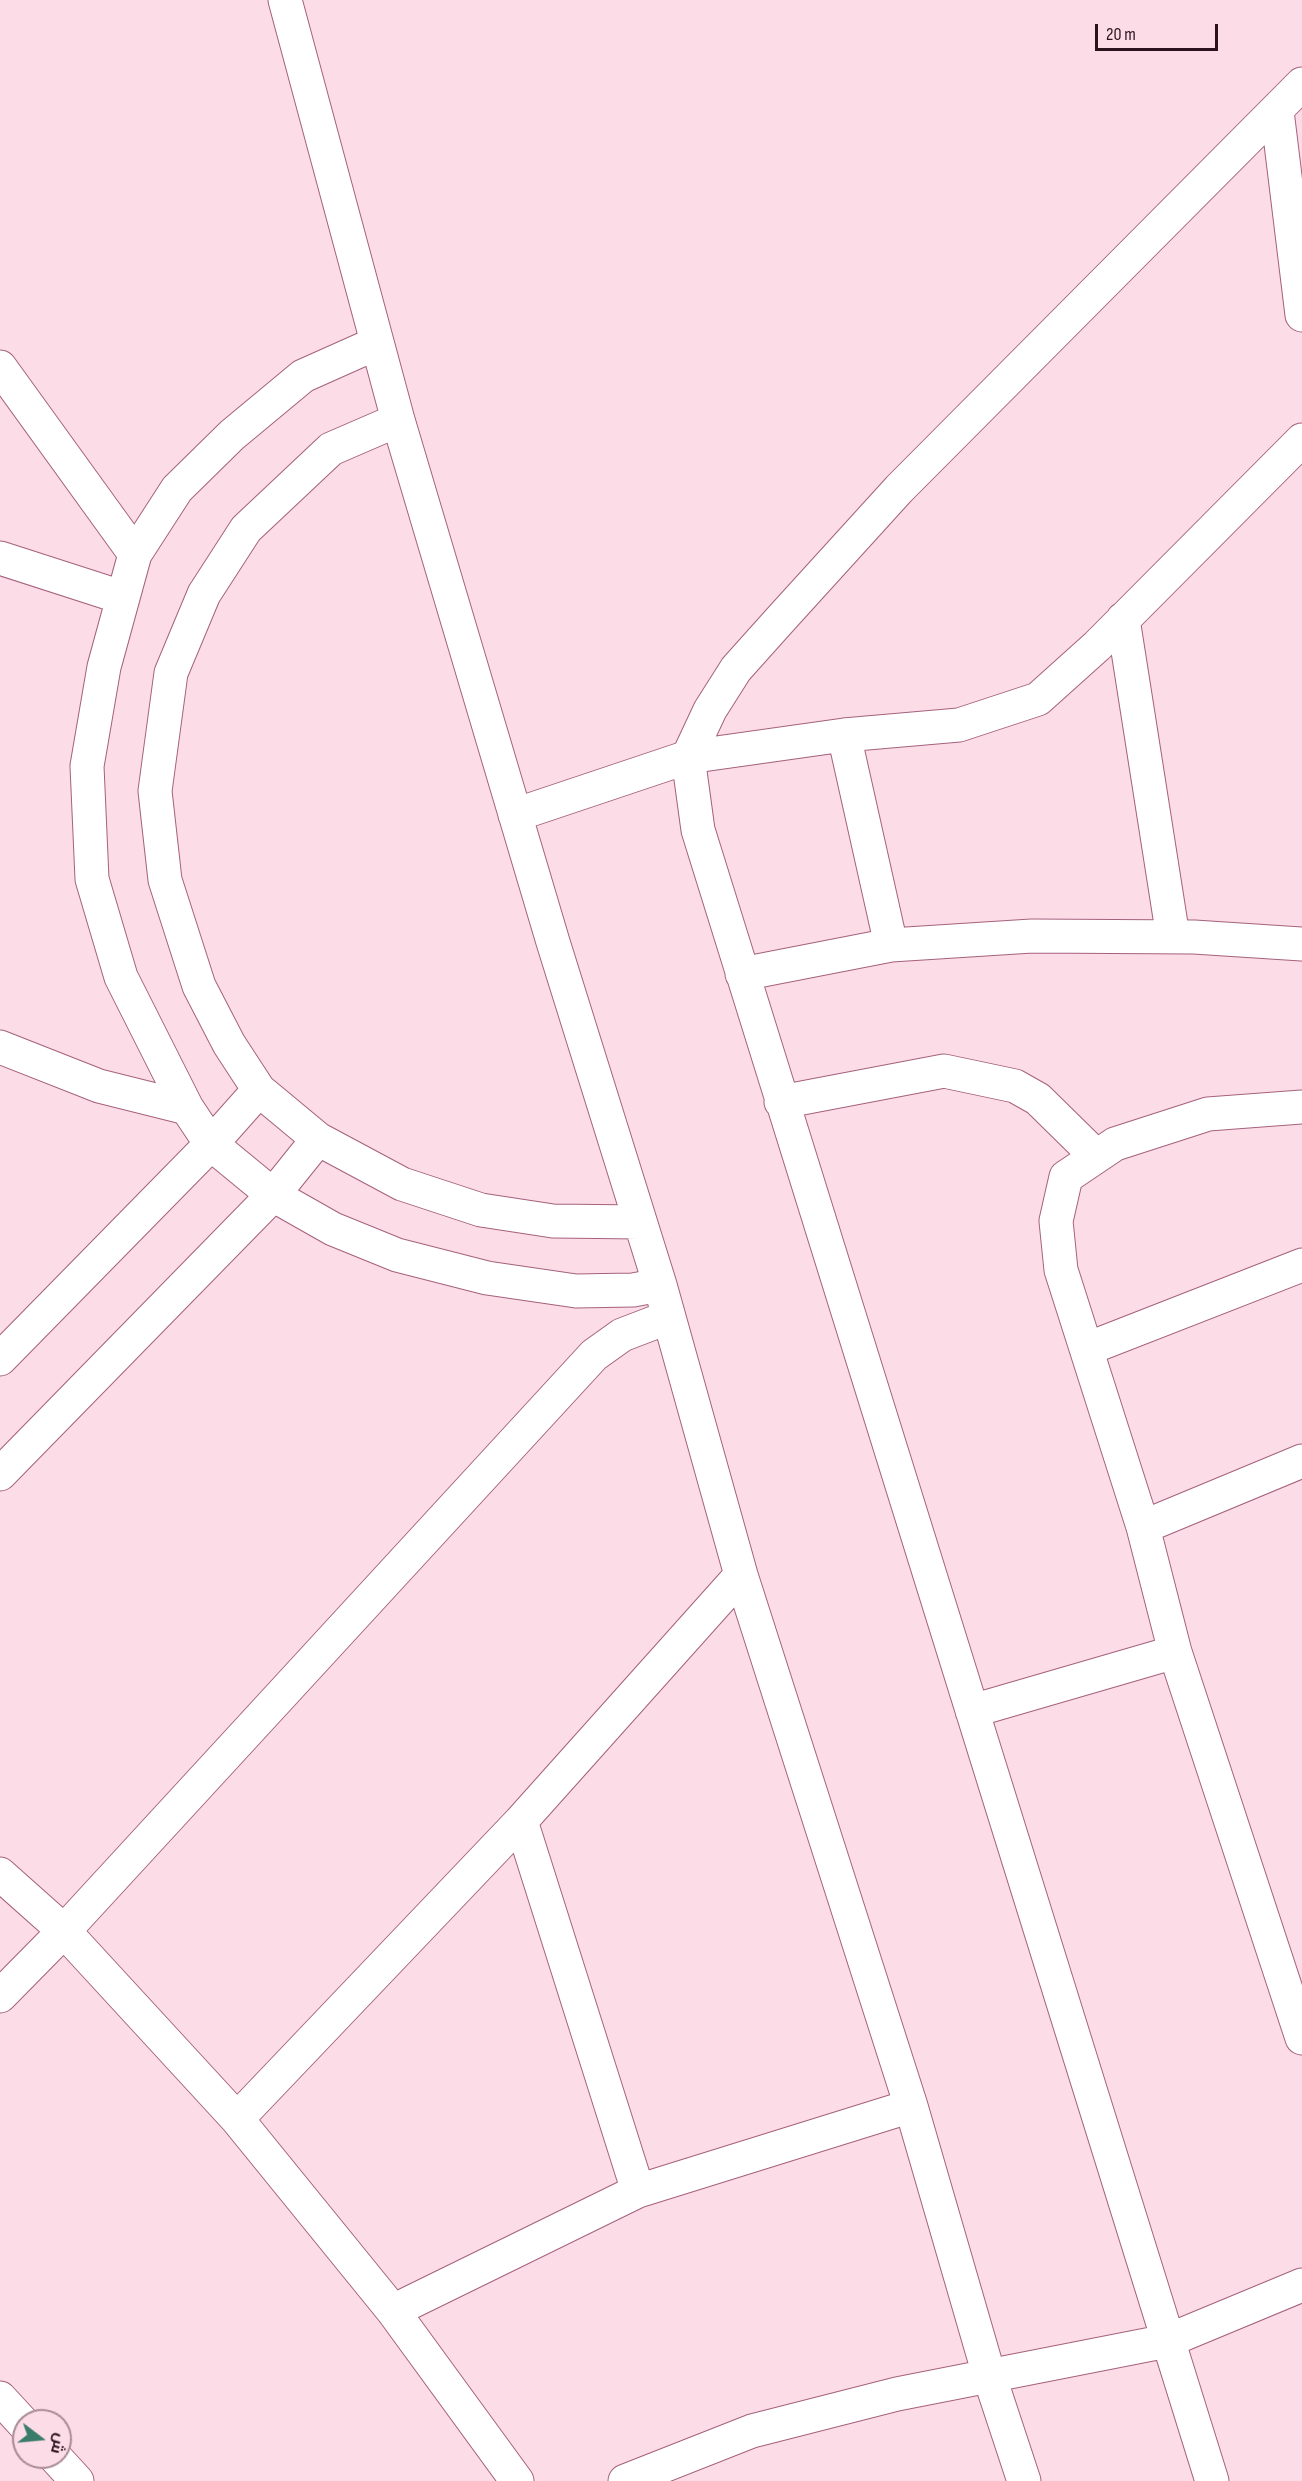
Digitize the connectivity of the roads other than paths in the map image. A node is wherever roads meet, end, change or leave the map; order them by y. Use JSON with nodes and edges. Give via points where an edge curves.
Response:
{"nodes":[{"id":1,"x":285,"y":0,"type":"edge"},
{"id":2,"x":1302,"y":84,"type":"edge"},
{"id":3,"x":1277,"y":111,"type":"junction"},
{"id":4,"x":1302,"y":315,"type":"edge"},
{"id":5,"x":377,"y":343,"type":"junction"},
{"id":6,"x":0,"y":367,"type":"edge"},
{"id":7,"x":398,"y":420,"type":"junction"},
{"id":8,"x":1302,"y":440,"type":"edge"},
{"id":9,"x":135,"y":554,"type":"junction"},
{"id":10,"x":0,"y":558,"type":"edge"},
{"id":11,"x":121,"y":597,"type":"junction"},
{"id":12,"x":1124,"y":619,"type":"junction"},
{"id":13,"x":844,"y":735,"type":"junction"},
{"id":14,"x":688,"y":757,"type":"junction"},
{"id":15,"x":515,"y":815,"type":"junction"},
{"id":16,"x":1173,"y":937,"type":"junction"},
{"id":17,"x":1302,"y":944,"type":"edge"},
{"id":18,"x":891,"y":945,"type":"junction"},
{"id":19,"x":742,"y":974,"type":"junction"},
{"id":20,"x":0,"y":1047,"type":"edge"},
{"id":21,"x":259,"y":1090,"type":"junction"},
{"id":22,"x":782,"y":1102,"type":"junction"},
{"id":23,"x":1302,"y":1107,"type":"edge"},
{"id":24,"x":187,"y":1108,"type":"junction"},
{"id":25,"x":318,"y":1138,"type":"junction"},
{"id":26,"x":211,"y":1144,"type":"junction"},
{"id":27,"x":1096,"y":1156,"type":"junction"},
{"id":28,"x":273,"y":1196,"type":"junction"},
{"id":29,"x":640,"y":1222,"type":"junction"},
{"id":30,"x":1302,"y":1265,"type":"edge"},
{"id":31,"x":660,"y":1285,"type":"junction"},
{"id":32,"x":669,"y":1317,"type":"junction"},
{"id":33,"x":1087,"y":1349,"type":"junction"},
{"id":34,"x":0,"y":1359,"type":"edge"},
{"id":35,"x":1302,"y":1461,"type":"edge"},
{"id":36,"x":0,"y":1474,"type":"edge"},
{"id":37,"x":1143,"y":1527,"type":"junction"},
{"id":38,"x":741,"y":1575,"type":"junction"},
{"id":39,"x":1175,"y":1652,"type":"junction"},
{"id":40,"x":972,"y":1711,"type":"junction"},
{"id":41,"x":521,"y":1821,"type":"junction"},
{"id":42,"x":0,"y":1874,"type":"edge"},
{"id":43,"x":64,"y":1931,"type":"junction"},
{"id":44,"x":0,"y":1996,"type":"edge"},
{"id":45,"x":1302,"y":2038,"type":"edge"},
{"id":46,"x":911,"y":2106,"type":"junction"},
{"id":47,"x":237,"y":2119,"type":"junction"},
{"id":48,"x":638,"y":2191,"type":"junction"},
{"id":49,"x":1302,"y":2285,"type":"edge"},
{"id":50,"x":393,"y":2311,"type":"junction"},
{"id":51,"x":1167,"y":2341,"type":"junction"},
{"id":52,"x":990,"y":2375,"type":"junction"},
{"id":53,"x":0,"y":2398,"type":"edge"},
{"id":54,"x":12,"y":2411,"type":"edge"},
{"id":55,"x":66,"y":2469,"type":"edge"},
{"id":56,"x":77,"y":2481,"type":"edge"},
{"id":57,"x":516,"y":2481,"type":"edge"},
{"id":58,"x":625,"y":2481,"type":"edge"},
{"id":59,"x":1024,"y":2481,"type":"edge"},
{"id":60,"x":1212,"y":2481,"type":"edge"}],
"edges":[{"from":1,"to":5,"type":"street"},
{"from":2,"to":3,"type":"street"},
{"from":3,"to":4,"type":"street"},
{"from":3,"to":14,"type":"street","via":[[899,489],[736,669],[710,710]]},
{"from":5,"to":7,"type":"street"},
{"from":5,"to":9,"type":"street","via":[[303,376],[232,435],[177,489]]},
{"from":6,"to":9,"type":"street"},
{"from":7,"to":15,"type":"street"},
{"from":7,"to":21,"type":"street","via":[[331,449],[246,529],[204,594],[171,673],[155,791],[165,880],[199,986]]},
{"from":8,"to":12,"type":"street"},
{"from":9,"to":11,"type":"street"},
{"from":10,"to":11,"type":"street"},
{"from":11,"to":24,"type":"street","via":[[87,766],[92,879],[121,977]]},
{"from":12,"to":13,"type":"street","via":[[1038,699],[959,725]]},
{"from":12,"to":16,"type":"street"},
{"from":13,"to":14,"type":"street"},
{"from":13,"to":18,"type":"street"},
{"from":14,"to":15,"type":"street"},
{"from":14,"to":19,"type":"street","via":[[698,830]]},
{"from":15,"to":29,"type":"street"},
{"from":16,"to":17,"type":"street"},
{"from":16,"to":18,"type":"street","via":[[1032,936]]},
{"from":18,"to":19,"type":"street"},
{"from":19,"to":22,"type":"street"},
{"from":20,"to":24,"type":"street","via":[[99,1086]]},
{"from":21,"to":25,"type":"street"},
{"from":21,"to":26,"type":"street"},
{"from":22,"to":27,"type":"street","via":[[944,1071],[1015,1086],[1038,1099]]},
{"from":22,"to":40,"type":"street"},
{"from":23,"to":27,"type":"street","via":[[1208,1114],[1115,1144]]},
{"from":24,"to":26,"type":"street"},
{"from":25,"to":28,"type":"street"},
{"from":25,"to":29,"type":"street","via":[[402,1184],[480,1210],[553,1221]]},
{"from":26,"to":28,"type":"street"},
{"from":26,"to":34,"type":"street"},
{"from":27,"to":33,"type":"street","via":[[1066,1177],[1056,1221],[1061,1270]]},
{"from":28,"to":31,"type":"street","via":[[333,1229],[397,1255],[487,1278],[576,1291],[633,1290]]},
{"from":28,"to":36,"type":"street"},
{"from":29,"to":31,"type":"street"},
{"from":30,"to":33,"type":"street"},
{"from":31,"to":32,"type":"street"},
{"from":32,"to":38,"type":"street"},
{"from":32,"to":43,"type":"street","via":[[622,1335],[594,1355]]},
{"from":33,"to":37,"type":"street"},
{"from":35,"to":37,"type":"street"},
{"from":37,"to":39,"type":"street"},
{"from":38,"to":41,"type":"street"},
{"from":38,"to":46,"type":"street"},
{"from":39,"to":40,"type":"street"},
{"from":39,"to":45,"type":"street"},
{"from":40,"to":51,"type":"street"},
{"from":41,"to":47,"type":"street"},
{"from":41,"to":48,"type":"street"},
{"from":42,"to":43,"type":"street"},
{"from":43,"to":44,"type":"street"},
{"from":43,"to":47,"type":"street"},
{"from":46,"to":48,"type":"street"},
{"from":46,"to":52,"type":"street"},
{"from":47,"to":50,"type":"street"},
{"from":48,"to":50,"type":"street"},
{"from":49,"to":51,"type":"street"},
{"from":50,"to":57,"type":"street"},
{"from":51,"to":52,"type":"street"},
{"from":51,"to":60,"type":"street"},
{"from":52,"to":58,"type":"street","via":[[752,2431]]},
{"from":52,"to":59,"type":"street"},
{"from":53,"to":54,"type":"street"},
{"from":55,"to":56,"type":"street"}]}
